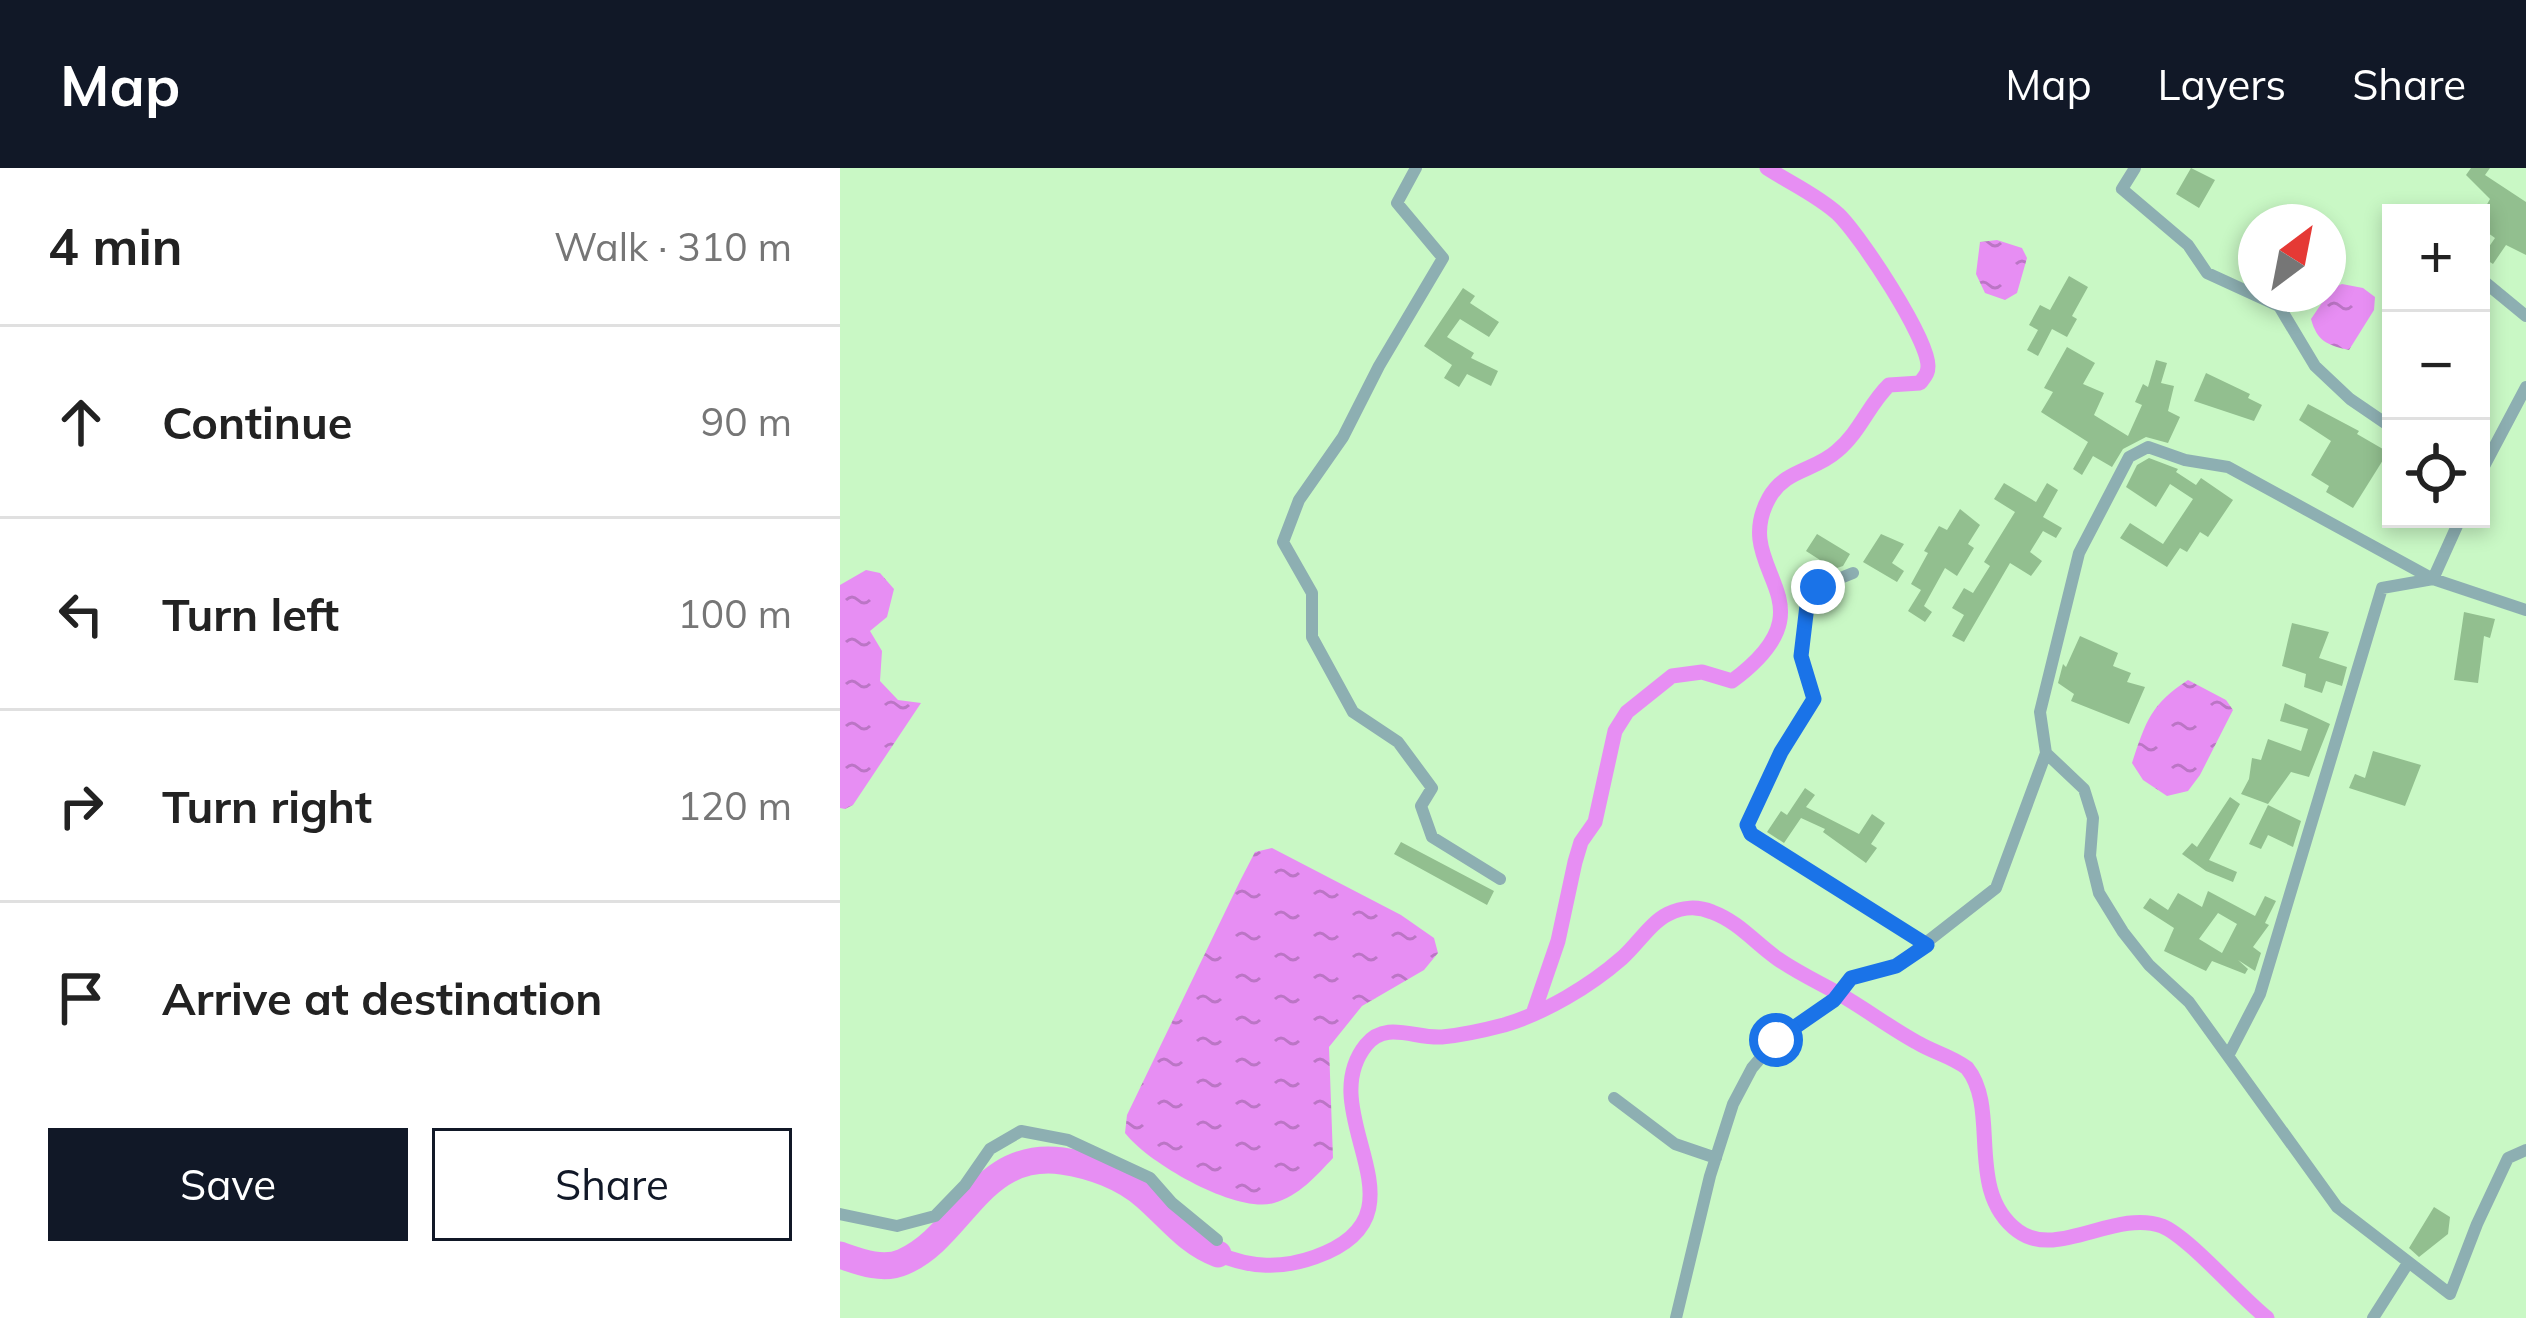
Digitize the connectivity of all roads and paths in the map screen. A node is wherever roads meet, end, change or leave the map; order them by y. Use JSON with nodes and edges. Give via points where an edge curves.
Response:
{"nodes":[{"id":1,"x":1416,"y":168,"type":"edge"},
{"id":2,"x":2135,"y":168,"type":"edge"},
{"id":3,"x":2490,"y":286,"type":"edge"},
{"id":4,"x":2526,"y":316,"type":"edge"},
{"id":5,"x":2526,"y":388,"type":"edge"},
{"id":6,"x":2382,"y":422,"type":"edge"},
{"id":7,"x":2490,"y":453,"type":"edge"},
{"id":8,"x":2456,"y":528,"type":"edge"},
{"id":9,"x":1853,"y":573,"type":"dead end"},
{"id":10,"x":2433,"y":579,"type":"junction"},
{"id":11,"x":2526,"y":610,"type":"edge"},
{"id":12,"x":2046,"y":752,"type":"junction"},
{"id":13,"x":1500,"y":879,"type":"dead end"},
{"id":14,"x":1927,"y":945,"type":"junction"},
{"id":15,"x":2228,"y":1056,"type":"junction"},
{"id":16,"x":1614,"y":1098,"type":"dead end"},
{"id":17,"x":2526,"y":1150,"type":"edge"},
{"id":18,"x":1716,"y":1159,"type":"junction"},
{"id":19,"x":840,"y":1214,"type":"edge"},
{"id":20,"x":1217,"y":1240,"type":"dead end"},
{"id":21,"x":2408,"y":1263,"type":"junction"},
{"id":22,"x":1676,"y":1318,"type":"edge"},
{"id":23,"x":2374,"y":1318,"type":"edge"}],
"edges":[{"from":1,"to":13,"type":"street","via":[[1396,202],[1443,258],[1299,500],[1283,542],[1312,593],[1312,637],[1353,712],[1397,742],[1432,788],[1421,806],[1432,837]]},
{"from":2,"to":6,"type":"street","via":[[2122,189],[2188,244],[2207,273],[2279,306],[2314,366]]},
{"from":3,"to":4,"type":"street"},
{"from":5,"to":7,"type":"street"},
{"from":8,"to":10,"type":"street"},
{"from":9,"to":14,"type":"street","via":[[1808,597],[1801,656],[1814,699],[1747,825]]},
{"from":10,"to":11,"type":"street"},
{"from":10,"to":12,"type":"street","via":[[2228,466],[2148,447],[2129,457],[2079,553],[2040,712]]},
{"from":10,"to":15,"type":"street","via":[[2382,588],[2260,994]]},
{"from":12,"to":14,"type":"street","via":[[1996,888]]},
{"from":12,"to":15,"type":"street","via":[[2084,790],[2099,893]]},
{"from":14,"to":18,"type":"street","via":[[1896,966],[1851,978],[1834,1000],[1776,1040],[1733,1104]]},
{"from":15,"to":21,"type":"street","via":[[2337,1207]]},
{"from":16,"to":18,"type":"street","via":[[1676,1144]]},
{"from":17,"to":21,"type":"street","via":[[2508,1158],[2450,1294]]},
{"from":18,"to":22,"type":"street"},
{"from":19,"to":20,"type":"street","via":[[897,1226],[934,1216],[990,1149],[1021,1131],[1068,1140],[1150,1178]]},
{"from":21,"to":23,"type":"street"}]}
